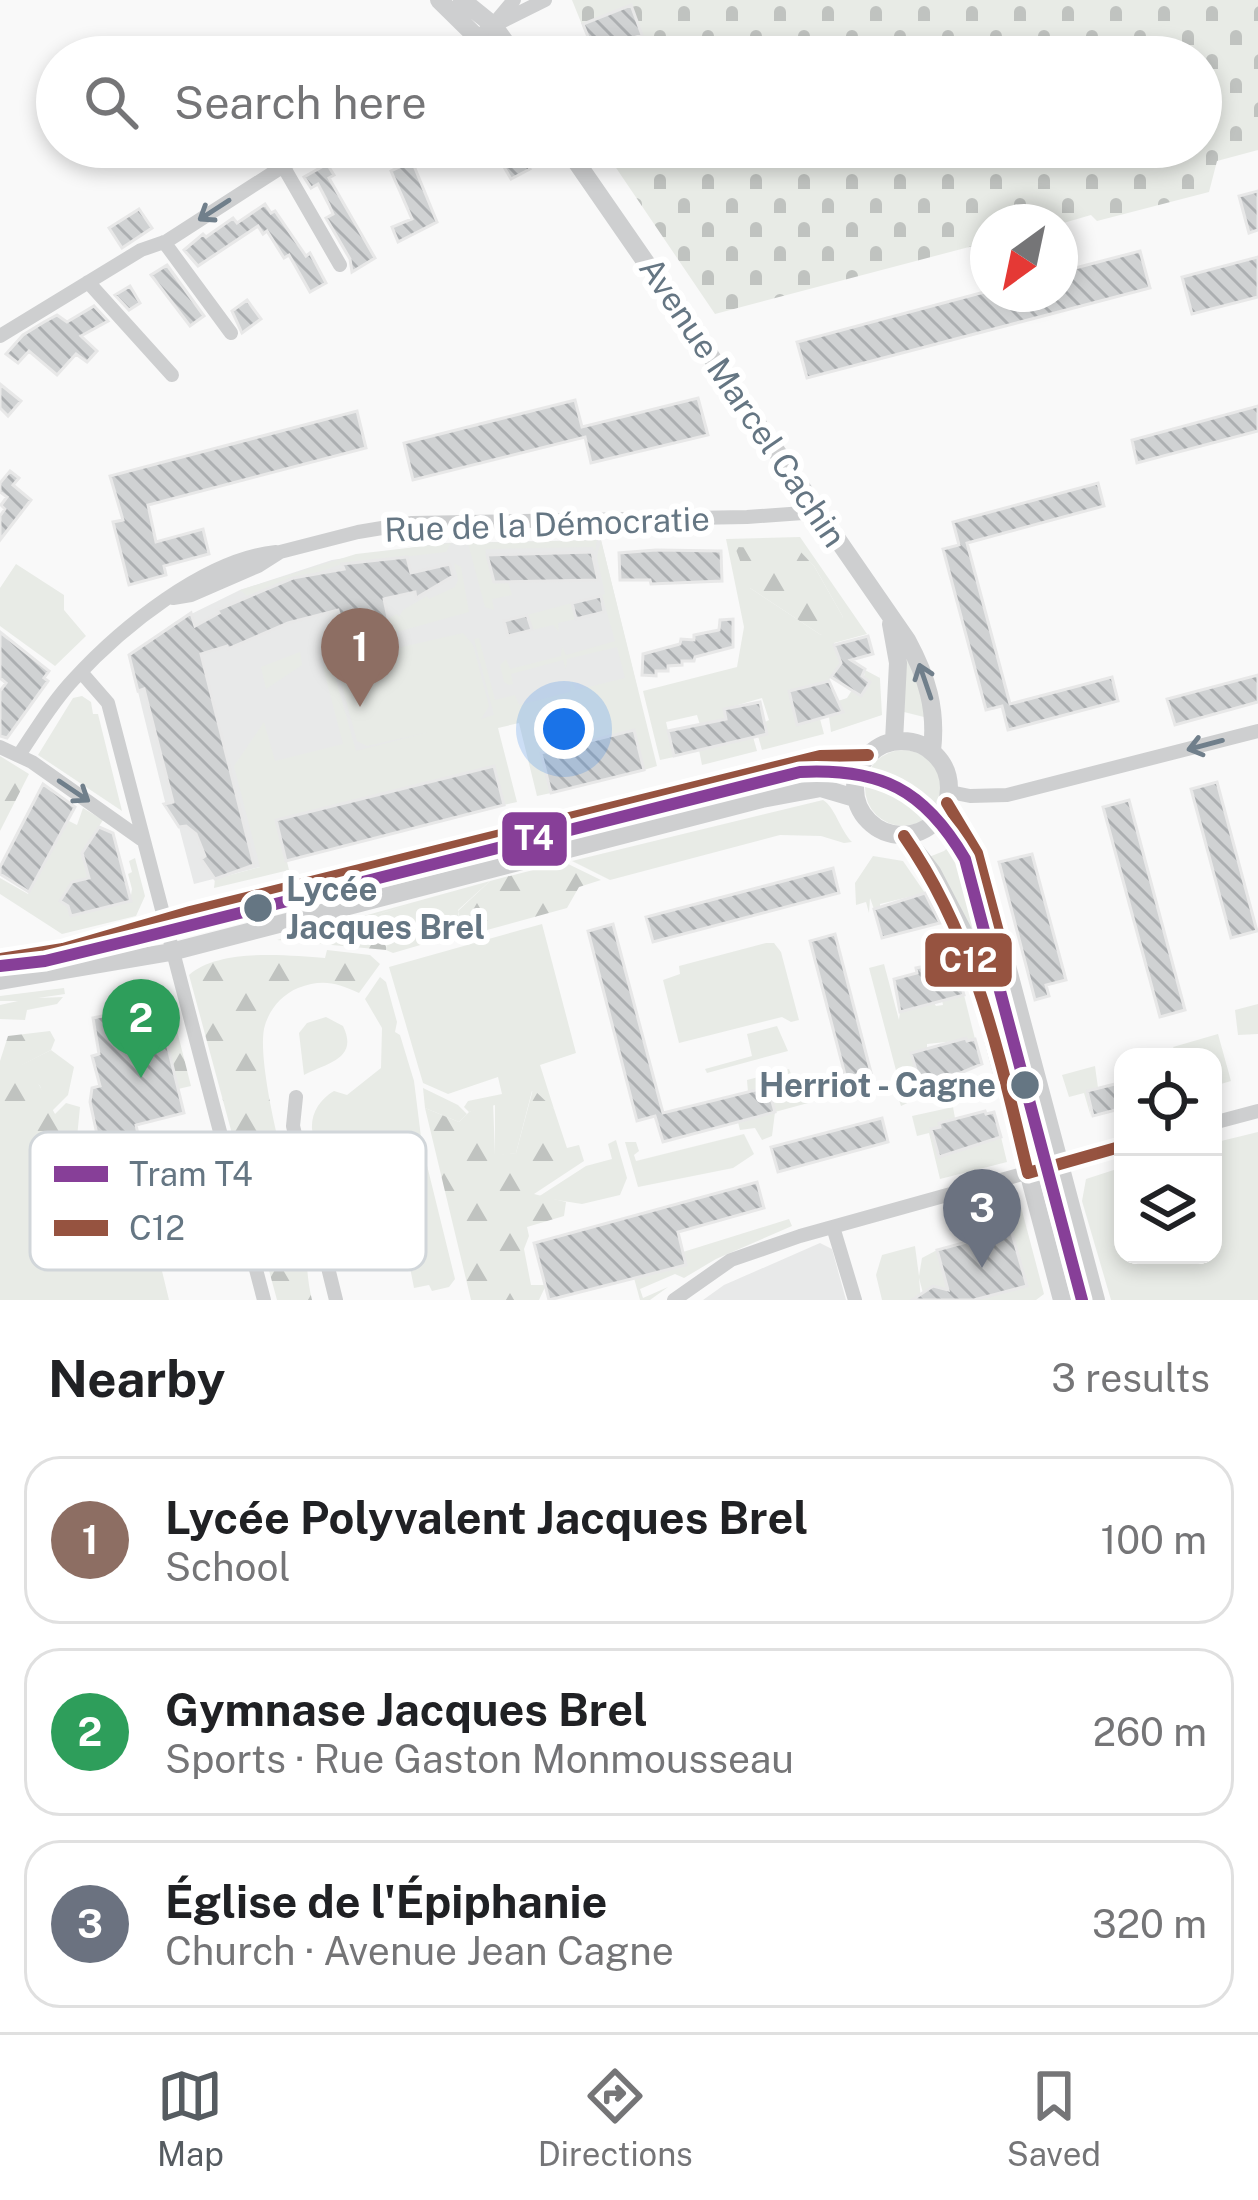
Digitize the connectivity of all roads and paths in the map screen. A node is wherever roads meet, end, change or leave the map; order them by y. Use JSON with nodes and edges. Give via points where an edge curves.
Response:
{"nodes":[{"id":1,"x":439,"y":0,"type":"edge"},
{"id":2,"x":462,"y":0,"type":"edge"},
{"id":3,"x":514,"y":0,"type":"edge"},
{"id":4,"x":545,"y":0,"type":"edge"},
{"id":5,"x":486,"y":32,"type":"junction"},
{"id":6,"x":481,"y":36,"type":"edge"},
{"id":7,"x":488,"y":36,"type":"edge"},
{"id":8,"x":491,"y":36,"type":"edge"},
{"id":9,"x":280,"y":168,"type":"edge"},
{"id":10,"x":284,"y":168,"type":"edge"},
{"id":11,"x":583,"y":168,"type":"edge"},
{"id":12,"x":589,"y":168,"type":"edge"},
{"id":13,"x":596,"y":185,"type":"junction"},
{"id":14,"x":164,"y":242,"type":"junction"},
{"id":15,"x":340,"y":265,"type":"dead end"},
{"id":16,"x":88,"y":282,"type":"junction"},
{"id":17,"x":231,"y":333,"type":"dead end"},
{"id":18,"x":0,"y":336,"type":"edge"},
{"id":19,"x":172,"y":375,"type":"dead end"},
{"id":20,"x":817,"y":512,"type":"junction"},
{"id":21,"x":890,"y":619,"type":"junction"},
{"id":22,"x":81,"y":672,"type":"junction"},
{"id":23,"x":1258,"y":731,"type":"edge"},
{"id":24,"x":894,"y":741,"type":"junction"},
{"id":25,"x":0,"y":747,"type":"edge"},
{"id":26,"x":932,"y":751,"type":"junction"},
{"id":27,"x":19,"y":754,"type":"junction"},
{"id":28,"x":868,"y":755,"type":"junction"},
{"id":29,"x":948,"y":797,"type":"junction"},
{"id":30,"x":855,"y":798,"type":"junction"},
{"id":31,"x":904,"y":836,"type":"junction"},
{"id":32,"x":144,"y":842,"type":"junction"},
{"id":33,"x":162,"y":920,"type":"junction"},
{"id":34,"x":171,"y":952,"type":"junction"},
{"id":35,"x":0,"y":959,"type":"edge"},
{"id":36,"x":0,"y":981,"type":"edge"},
{"id":37,"x":296,"y":1097,"type":"dead end"},
{"id":38,"x":1258,"y":1111,"type":"edge"},
{"id":39,"x":1222,"y":1121,"type":"edge"},
{"id":40,"x":219,"y":1132,"type":"edge"},
{"id":41,"x":294,"y":1132,"type":"edge"},
{"id":42,"x":1114,"y":1149,"type":"edge"},
{"id":43,"x":1061,"y":1163,"type":"junction"},
{"id":44,"x":1028,"y":1173,"type":"junction"},
{"id":45,"x":833,"y":1227,"type":"junction"},
{"id":46,"x":256,"y":1270,"type":"edge"},
{"id":47,"x":329,"y":1270,"type":"edge"},
{"id":48,"x":264,"y":1300,"type":"edge"},
{"id":49,"x":336,"y":1300,"type":"edge"},
{"id":50,"x":674,"y":1300,"type":"edge"},
{"id":51,"x":855,"y":1300,"type":"edge"},
{"id":52,"x":1062,"y":1300,"type":"edge"},
{"id":53,"x":1096,"y":1300,"type":"edge"}],
"edges":[{"from":1,"to":5,"type":"street"},
{"from":2,"to":5,"type":"street"},
{"from":3,"to":5,"type":"street"},
{"from":4,"to":5,"type":"street"},
{"from":5,"to":6,"type":"street"},
{"from":5,"to":7,"type":"street"},
{"from":5,"to":8,"type":"street"},
{"from":9,"to":14,"type":"street","one_way":true},
{"from":10,"to":15,"type":"street"},
{"from":11,"to":13,"type":"street","name":"Avenue Marcel Cachin"},
{"from":12,"to":13,"type":"street","name":"Avenue Marcel Cachin"},
{"from":13,"to":20,"type":"street","name":"Avenue Marcel Cachin"},
{"from":14,"to":16,"type":"street"},
{"from":14,"to":17,"type":"street"},
{"from":16,"to":18,"type":"street"},
{"from":16,"to":19,"type":"street"},
{"from":20,"to":21,"type":"street","name":"Avenue Marcel Cachin"},
{"from":20,"to":22,"type":"street","name":"Rue de la Démocratie","via":[[412,523],[358,532],[280,552],[172,598]]},
{"from":21,"to":24,"type":"street","name":"Avenue Marcel Cachin","via":[[898,663]]},
{"from":26,"to":21,"type":"street","name":"Avenue Marcel Cachin","one_way":true,"via":[[923,670]]},
{"from":22,"to":27,"type":"street","name":"Rue de la Démocratie"},
{"from":22,"to":32,"type":"street","via":[[108,703]]},
{"from":23,"to":29,"type":"street","one_way":true,"via":[[1007,795]]},
{"from":24,"to":26,"type":"street"},
{"from":24,"to":28,"type":"street"},
{"from":25,"to":27,"type":"street"},
{"from":26,"to":29,"type":"street","via":[[946,769]]},
{"from":27,"to":32,"type":"street","one_way":true},
{"from":28,"to":30,"type":"street"},
{"from":28,"to":33,"type":"street","via":[[820,756]]},
{"from":29,"to":31,"type":"street","via":[[932,825]]},
{"from":29,"to":43,"type":"street","via":[[977,853]]},
{"from":30,"to":31,"type":"street","via":[[878,829]]},
{"from":30,"to":34,"type":"street","via":[[821,788],[762,799]]},
{"from":31,"to":44,"type":"street","via":[[966,938]]},
{"from":32,"to":33,"type":"street"},
{"from":33,"to":34,"type":"street"},
{"from":33,"to":35,"type":"street"},
{"from":34,"to":36,"type":"street"},
{"from":34,"to":40,"type":"street"},
{"from":37,"to":41,"type":"street"},
{"from":38,"to":39,"type":"street"},
{"from":42,"to":43,"type":"street"},
{"from":43,"to":44,"type":"street"},
{"from":43,"to":53,"type":"street"},
{"from":44,"to":45,"type":"street"},
{"from":44,"to":52,"type":"street"},
{"from":45,"to":50,"type":"street","via":[[730,1260]]},
{"from":45,"to":51,"type":"street"},
{"from":46,"to":48,"type":"street"},
{"from":47,"to":49,"type":"street"}]}
